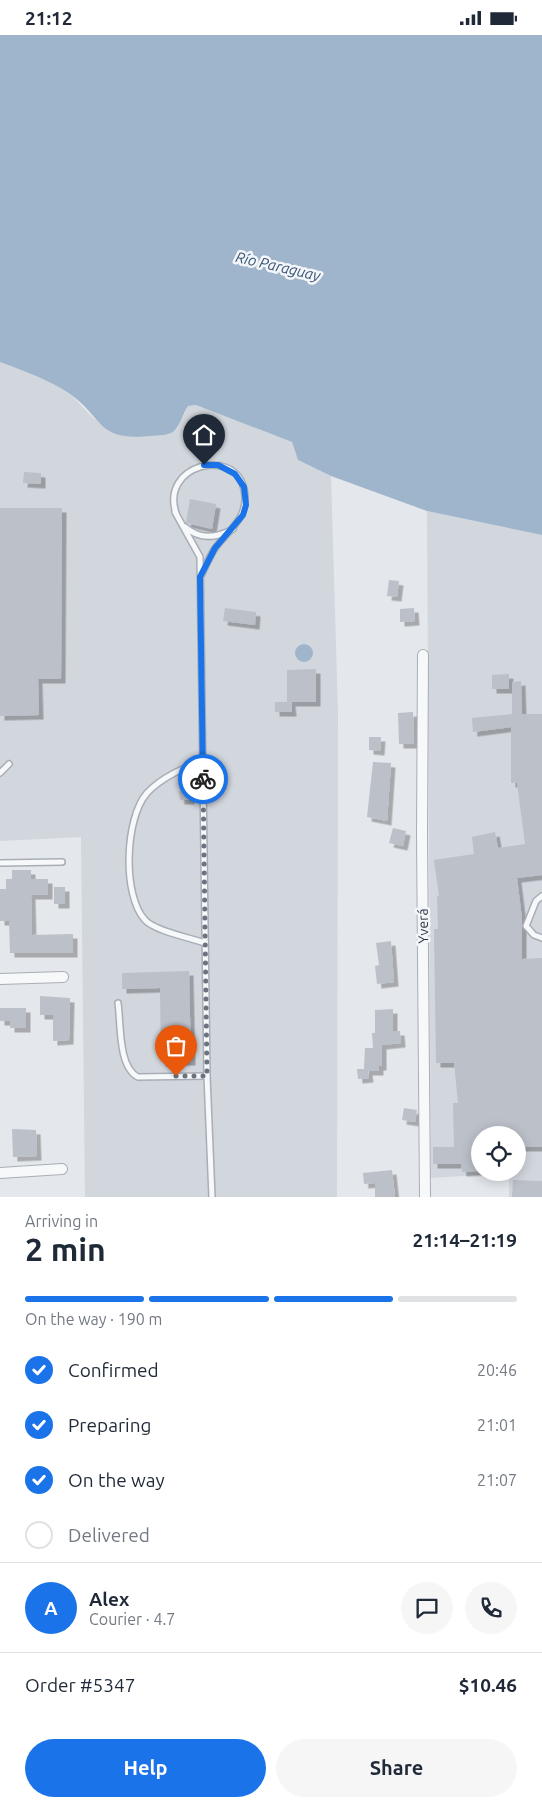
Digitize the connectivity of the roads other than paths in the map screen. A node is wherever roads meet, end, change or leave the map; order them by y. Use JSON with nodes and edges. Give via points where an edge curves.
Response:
{"nodes":[{"id":1,"x":175,"y":512,"type":"junction"},
{"id":2,"x":233,"y":529,"type":"junction"},
{"id":3,"x":200,"y":577,"type":"junction"},
{"id":4,"x":423,"y":655,"type":"dead end"},
{"id":5,"x":203,"y":761,"type":"junction"},
{"id":6,"x":9,"y":764,"type":"dead end"},
{"id":7,"x":0,"y":773,"type":"edge"},
{"id":8,"x":62,"y":862,"type":"dead end"},
{"id":9,"x":0,"y":863,"type":"edge"},
{"id":10,"x":542,"y":896,"type":"edge"},
{"id":11,"x":542,"y":938,"type":"edge"},
{"id":12,"x":205,"y":943,"type":"junction"},
{"id":13,"x":63,"y":977,"type":"dead end"},
{"id":14,"x":0,"y":979,"type":"edge"},
{"id":15,"x":118,"y":1003,"type":"dead end"},
{"id":16,"x":207,"y":1076,"type":"junction"},
{"id":17,"x":62,"y":1169,"type":"dead end"},
{"id":18,"x":0,"y":1173,"type":"edge"},
{"id":19,"x":212,"y":1197,"type":"edge"},
{"id":20,"x":425,"y":1197,"type":"edge"}],
"edges":[{"from":1,"to":2,"type":"lane","via":[[185,527],[203,536],[220,535]]},
{"from":1,"to":2,"type":"lane","via":[[176,488],[186,473],[204,465],[218,465],[235,474],[244,487],[246,505]]},
{"from":1,"to":3,"type":"lane","via":[[200,557]]},
{"from":2,"to":3,"type":"lane","via":[[215,548]]},
{"from":3,"to":5,"type":"lane"},
{"from":4,"to":20,"type":"street","name":"Yverá"},
{"from":5,"to":12,"type":"lane"},
{"from":5,"to":12,"type":"lane","via":[[174,772],[146,795],[135,821],[128,876],[145,921]]},
{"from":6,"to":7,"type":"lane"},
{"from":8,"to":9,"type":"lane"},
{"from":10,"to":11,"type":"lane","via":[[536,901],[526,925],[534,935]]},
{"from":12,"to":16,"type":"lane"},
{"from":13,"to":14,"type":"street"},
{"from":15,"to":16,"type":"lane","via":[[125,1064],[130,1073],[138,1077]]},
{"from":16,"to":19,"type":"lane"},
{"from":17,"to":18,"type":"street"}]}
